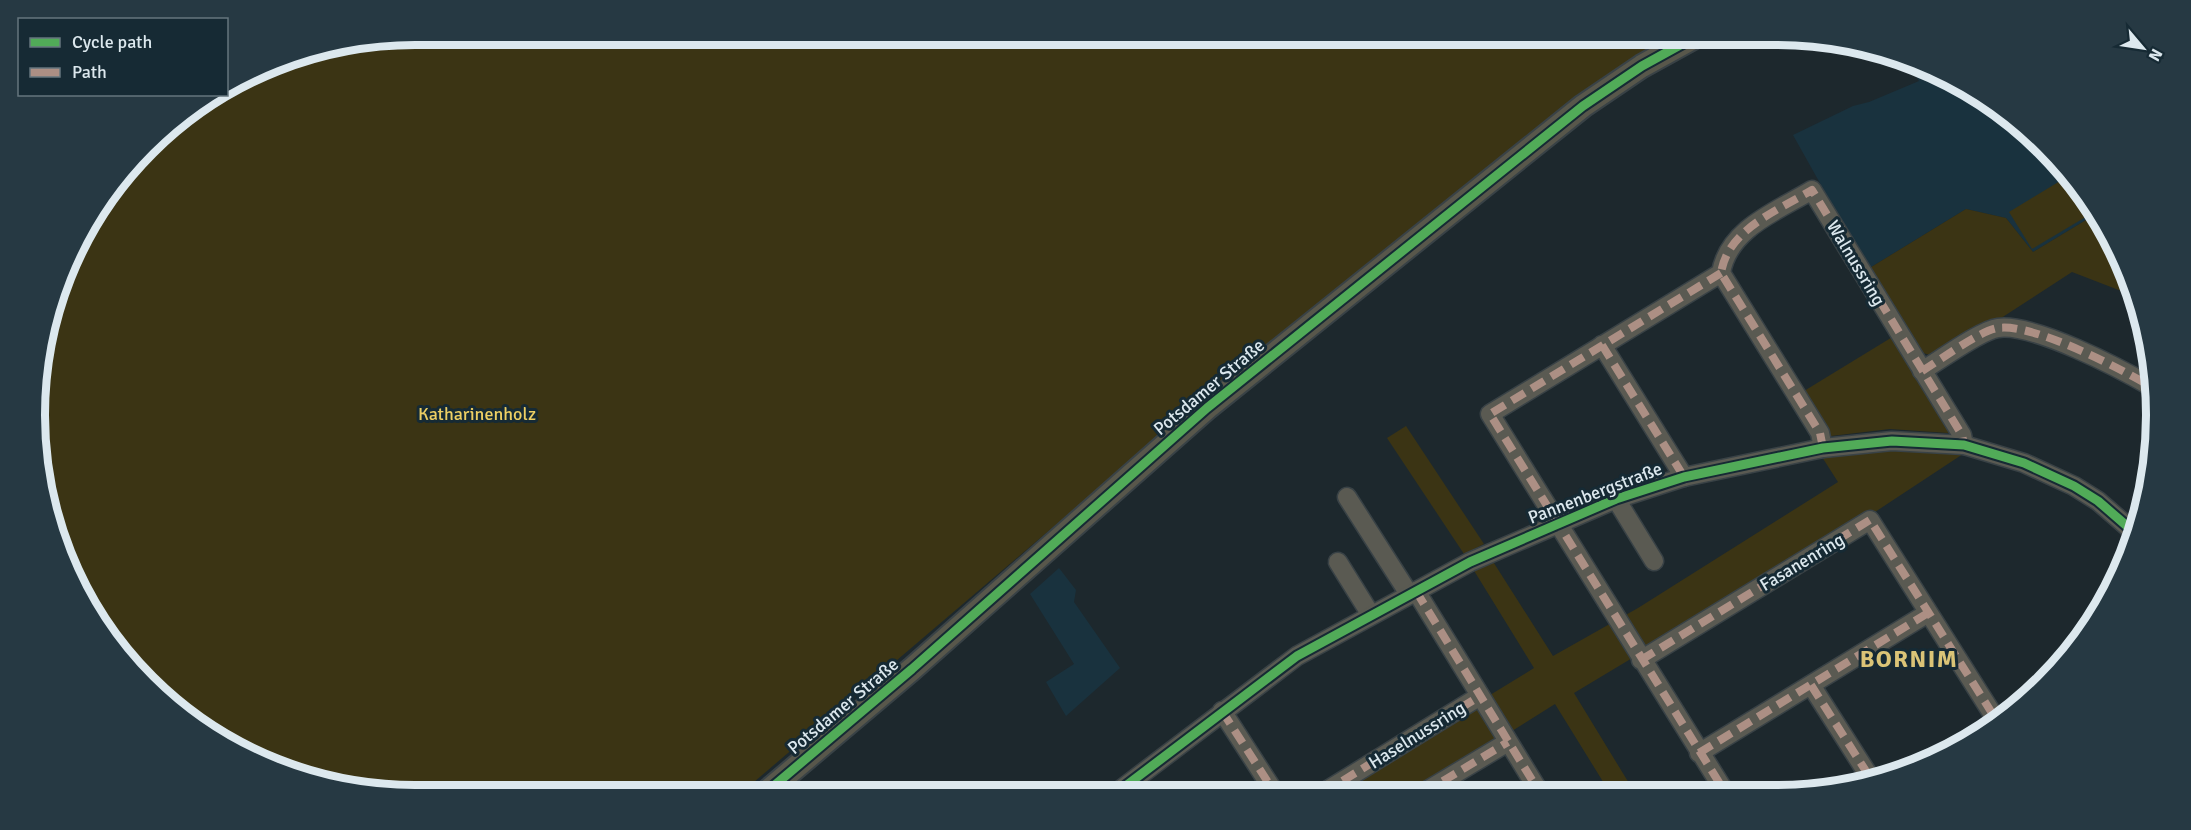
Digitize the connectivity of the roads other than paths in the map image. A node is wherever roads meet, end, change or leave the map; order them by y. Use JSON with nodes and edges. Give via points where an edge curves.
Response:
{"nodes":[{"id":1,"x":1680,"y":45,"type":"edge"},
{"id":2,"x":1721,"y":273,"type":"junction"},
{"id":3,"x":1602,"y":345,"type":"junction"},
{"id":4,"x":1922,"y":370,"type":"junction"},
{"id":5,"x":2144,"y":382,"type":"edge"},
{"id":6,"x":1964,"y":445,"type":"junction"},
{"id":7,"x":1823,"y":448,"type":"junction"},
{"id":8,"x":1683,"y":477,"type":"junction"},
{"id":9,"x":1347,"y":497,"type":"dead end"},
{"id":10,"x":1616,"y":499,"type":"junction"},
{"id":11,"x":1558,"y":523,"type":"junction"},
{"id":12,"x":2128,"y":527,"type":"edge"},
{"id":13,"x":1654,"y":561,"type":"dead end"},
{"id":14,"x":1338,"y":562,"type":"dead end"},
{"id":15,"x":1412,"y":592,"type":"junction"},
{"id":16,"x":1928,"y":613,"type":"junction"},
{"id":17,"x":1371,"y":615,"type":"junction"},
{"id":18,"x":1641,"y":660,"type":"junction"},
{"id":19,"x":1811,"y":685,"type":"junction"},
{"id":20,"x":1480,"y":696,"type":"junction"},
{"id":21,"x":1222,"y":711,"type":"junction"},
{"id":22,"x":1993,"y":715,"type":"edge"},
{"id":23,"x":1508,"y":742,"type":"junction"},
{"id":24,"x":1699,"y":753,"type":"junction"},
{"id":25,"x":1868,"y":773,"type":"edge"},
{"id":26,"x":782,"y":785,"type":"edge"},
{"id":27,"x":1127,"y":785,"type":"edge"},
{"id":28,"x":1269,"y":785,"type":"edge"},
{"id":29,"x":1336,"y":785,"type":"edge"},
{"id":30,"x":1436,"y":785,"type":"edge"},
{"id":31,"x":1535,"y":785,"type":"edge"},
{"id":32,"x":1720,"y":785,"type":"edge"}],
"edges":[{"from":1,"to":26,"type":"main road","name":"Potsdamer Straße","via":[[1583,106],[1219,398]]},
{"from":2,"to":3,"type":"street"},
{"from":2,"to":4,"type":"street","name":"Walnussring","via":[[1726,251],[1742,233],[1812,190]]},
{"from":2,"to":7,"type":"street","via":[[1820,433]]},
{"from":3,"to":8,"type":"street"},
{"from":3,"to":11,"type":"street","via":[[1490,414]]},
{"from":4,"to":5,"type":"street","via":[[1990,330],[2004,328],[2063,343]]},
{"from":4,"to":6,"type":"street","name":"Walnussring","via":[[1962,435]]},
{"from":6,"to":7,"type":"street","name":"Pannenbergstraße","via":[[1892,441]]},
{"from":6,"to":12,"type":"street","name":"Pannenbergstraße","via":[[2024,463],[2074,486]]},
{"from":7,"to":8,"type":"street","name":"Pannenbergstraße"},
{"from":8,"to":10,"type":"street","name":"Pannenbergstraße"},
{"from":9,"to":15,"type":"street"},
{"from":10,"to":11,"type":"street","name":"Pannenbergstraße"},
{"from":10,"to":13,"type":"street","name":"Pannenbergstraße"},
{"from":11,"to":15,"type":"street","name":"Pannenbergstraße"},
{"from":11,"to":18,"type":"street"},
{"from":14,"to":17,"type":"street"},
{"from":15,"to":17,"type":"street","name":"Pannenbergstraße"},
{"from":15,"to":20,"type":"street","name":"Haselnussring"},
{"from":16,"to":18,"type":"street","name":"Fasanenring","via":[[1870,520]]},
{"from":16,"to":19,"type":"street"},
{"from":16,"to":22,"type":"street","name":"Fasanenring"},
{"from":17,"to":21,"type":"street","name":"Pannenbergstraße","via":[[1297,656]]},
{"from":18,"to":24,"type":"street"},
{"from":19,"to":24,"type":"street"},
{"from":19,"to":25,"type":"street"},
{"from":20,"to":23,"type":"street","name":"Haselnussring"},
{"from":20,"to":29,"type":"street","name":"Haselnussring"},
{"from":21,"to":27,"type":"street","name":"Pannenbergstraße"},
{"from":21,"to":28,"type":"street"},
{"from":23,"to":30,"type":"street"},
{"from":23,"to":31,"type":"street","name":"Haselnussring"},
{"from":24,"to":32,"type":"street"}]}
